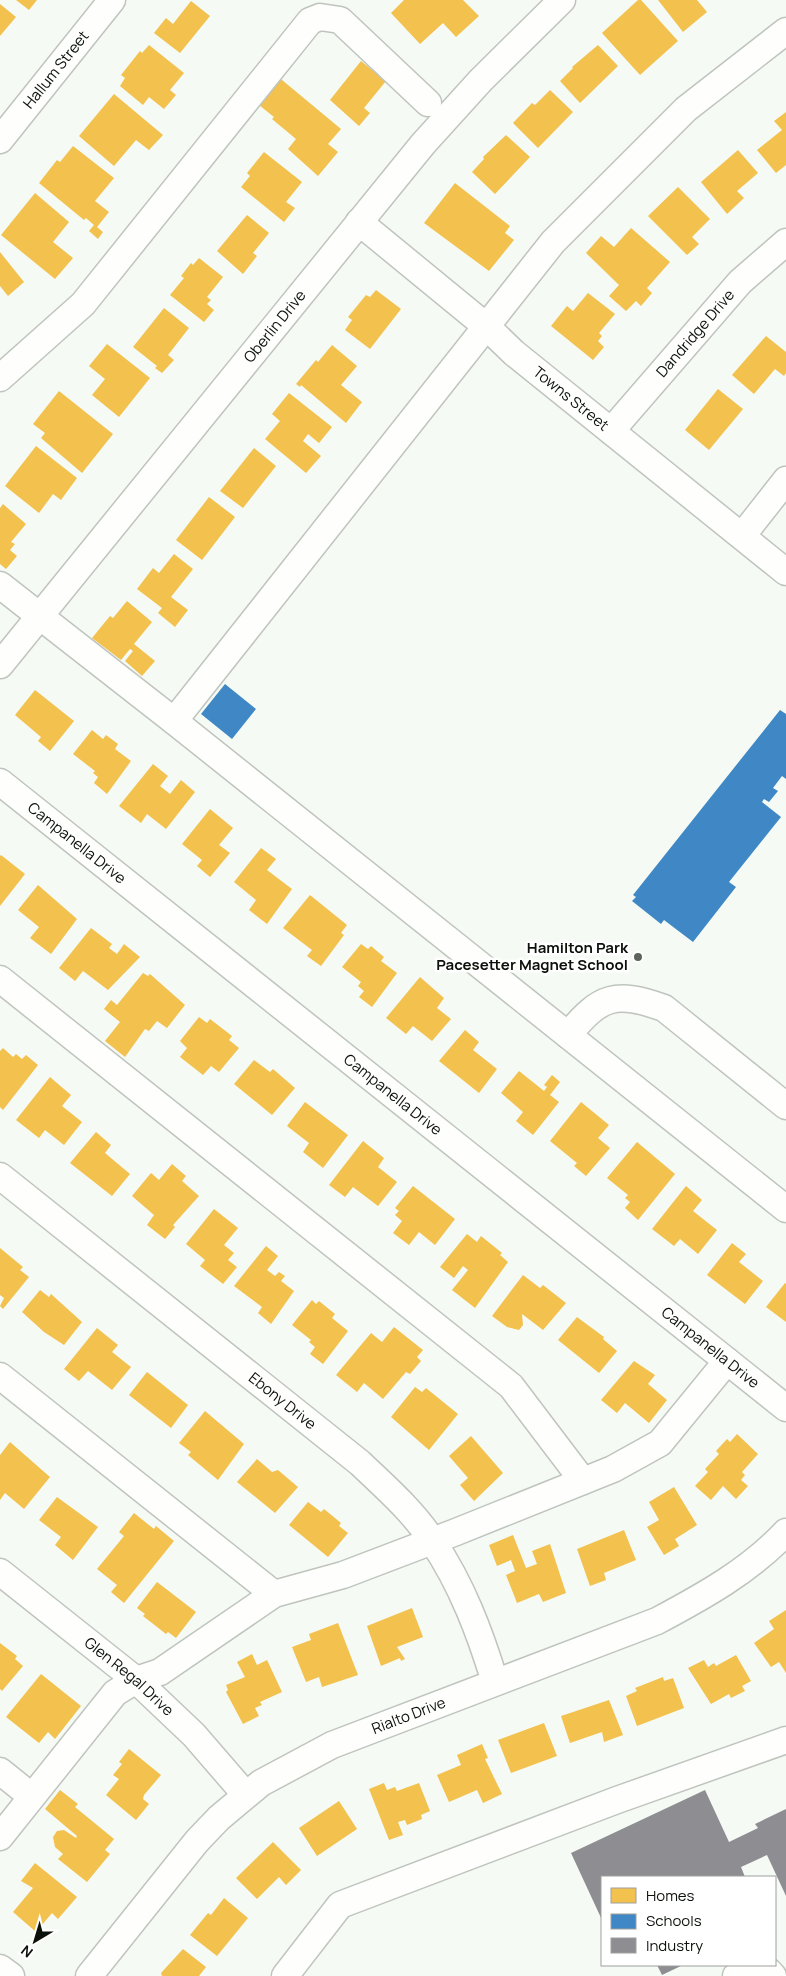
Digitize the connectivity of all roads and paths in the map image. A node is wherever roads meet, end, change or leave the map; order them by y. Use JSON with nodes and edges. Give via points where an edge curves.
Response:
{"nodes":[{"id":1,"x":112,"y":0,"type":"edge"},
{"id":2,"x":553,"y":3,"type":"edge"},
{"id":3,"x":786,"y":31,"type":"edge"},
{"id":4,"x":428,"y":103,"type":"dead end"},
{"id":5,"x":0,"y":140,"type":"edge"},
{"id":6,"x":359,"y":222,"type":"junction"},
{"id":7,"x":786,"y":242,"type":"edge"},
{"id":8,"x":487,"y":326,"type":"junction"},
{"id":9,"x":0,"y":378,"type":"edge"},
{"id":10,"x":611,"y":431,"type":"junction"},
{"id":11,"x":786,"y":480,"type":"edge"},
{"id":12,"x":742,"y":536,"type":"junction"},
{"id":13,"x":786,"y":572,"type":"edge"},
{"id":14,"x":0,"y":586,"type":"edge"},
{"id":15,"x":38,"y":617,"type":"junction"},
{"id":16,"x":0,"y":665,"type":"edge"},
{"id":17,"x":174,"y":721,"type":"junction"},
{"id":18,"x":0,"y":782,"type":"edge"},
{"id":19,"x":0,"y":979,"type":"edge"},
{"id":20,"x":568,"y":1035,"type":"junction"},
{"id":21,"x":786,"y":1106,"type":"edge"},
{"id":22,"x":0,"y":1176,"type":"edge"},
{"id":23,"x":786,"y":1209,"type":"edge"},
{"id":24,"x":727,"y":1361,"type":"junction"},
{"id":25,"x":0,"y":1376,"type":"edge"},
{"id":26,"x":786,"y":1408,"type":"edge"},
{"id":27,"x":583,"y":1481,"type":"junction"},
{"id":28,"x":786,"y":1532,"type":"edge"},
{"id":29,"x":433,"y":1540,"type":"junction"},
{"id":30,"x":0,"y":1572,"type":"edge"},
{"id":31,"x":274,"y":1594,"type":"junction"},
{"id":32,"x":136,"y":1680,"type":"junction"},
{"id":33,"x":495,"y":1682,"type":"junction"},
{"id":34,"x":786,"y":1740,"type":"edge"},
{"id":35,"x":0,"y":1771,"type":"edge"},
{"id":36,"x":245,"y":1794,"type":"junction"},
{"id":37,"x":31,"y":1796,"type":"junction"},
{"id":38,"x":0,"y":1836,"type":"edge"},
{"id":39,"x":752,"y":1966,"type":"edge"},
{"id":40,"x":758,"y":1966,"type":"edge"},
{"id":41,"x":0,"y":1968,"type":"edge"},
{"id":42,"x":11,"y":1976,"type":"edge"},
{"id":43,"x":89,"y":1976,"type":"edge"},
{"id":44,"x":286,"y":1976,"type":"edge"},
{"id":45,"x":736,"y":1976,"type":"edge"},
{"id":46,"x":773,"y":1976,"type":"edge"}],
"edges":[{"from":1,"to":5,"type":"street","name":"Hallum Street"},
{"from":2,"to":6,"type":"street","name":"Oberlin Drive","via":[[422,144]]},
{"from":3,"to":8,"type":"street","via":[[686,109],[616,177],[553,242]]},
{"from":4,"to":9,"type":"street","via":[[340,20],[320,17],[310,21],[83,304]]},
{"from":6,"to":8,"type":"street","name":"Towns Street"},
{"from":6,"to":15,"type":"street","name":"Oberlin Drive"},
{"from":7,"to":10,"type":"street","name":"Dandridge Drive","via":[[740,282]]},
{"from":8,"to":10,"type":"street","name":"Towns Street","via":[[514,354]]},
{"from":8,"to":17,"type":"street"},
{"from":10,"to":12,"type":"street","name":"Towns Street"},
{"from":11,"to":12,"type":"street"},
{"from":12,"to":13,"type":"street","name":"Towns Street"},
{"from":14,"to":15,"type":"street"},
{"from":15,"to":16,"type":"street","name":"Oberlin Drive"},
{"from":15,"to":17,"type":"street"},
{"from":17,"to":20,"type":"street"},
{"from":18,"to":24,"type":"street","name":"Campanella Drive"},
{"from":19,"to":27,"type":"street","via":[[511,1386]]},
{"from":20,"to":21,"type":"street","via":[[585,1015],[608,1000],[627,998],[645,1001],[664,1008]]},
{"from":20,"to":23,"type":"street"},
{"from":22,"to":29,"type":"street","name":"Ebony Drive","via":[[360,1463],[401,1502]]},
{"from":24,"to":26,"type":"street","name":"Campanella Drive"},
{"from":24,"to":27,"type":"street","via":[[660,1444]]},
{"from":25,"to":31,"type":"street"},
{"from":27,"to":29,"type":"street"},
{"from":28,"to":33,"type":"street","name":"Rialto Drive","via":[[739,1574],[657,1621]]},
{"from":29,"to":31,"type":"street","via":[[343,1575]]},
{"from":29,"to":33,"type":"street","name":"Ebony Drive","via":[[459,1585]]},
{"from":30,"to":32,"type":"street","name":"Glen Regal Drive"},
{"from":31,"to":32,"type":"street","via":[[160,1672]]},
{"from":32,"to":36,"type":"street","name":"Glen Regal Drive","via":[[194,1735]]},
{"from":32,"to":37,"type":"street","via":[[115,1693]]},
{"from":33,"to":36,"type":"street","name":"Rialto Drive","via":[[332,1745]]},
{"from":34,"to":44,"type":"street","via":[[340,1905]]},
{"from":35,"to":37,"type":"street"},
{"from":36,"to":43,"type":"street","name":"Rialto Drive","via":[[197,1841]]},
{"from":37,"to":38,"type":"street"},
{"from":39,"to":45,"type":"street"},
{"from":40,"to":46,"type":"street","via":[[767,1968]]},
{"from":41,"to":42,"type":"street"}]}
